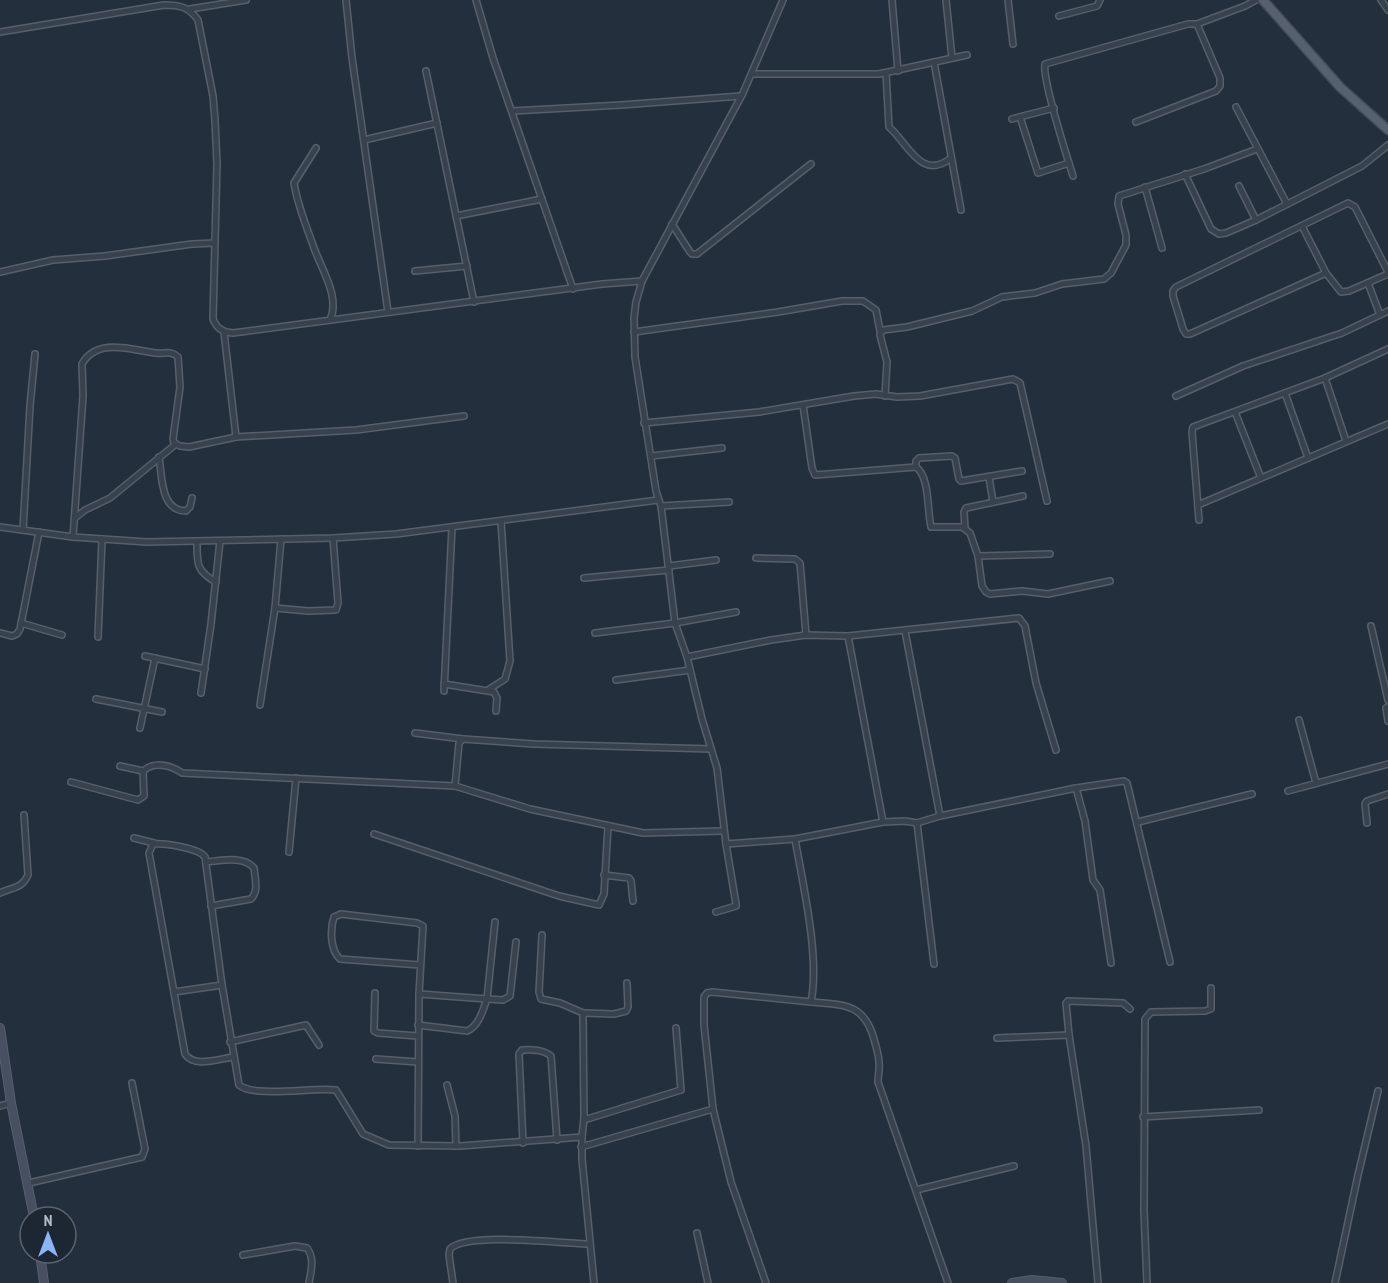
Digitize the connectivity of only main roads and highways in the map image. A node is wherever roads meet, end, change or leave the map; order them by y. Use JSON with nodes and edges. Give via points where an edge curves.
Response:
{"nodes":[{"id":1,"x":1263,"y":0,"type":"edge"},
{"id":2,"x":1388,"y":129,"type":"edge"},
{"id":3,"x":0,"y":1028,"type":"edge"},
{"id":4,"x":32,"y":1205,"type":"edge"},
{"id":5,"x":42,"y":1265,"type":"edge"},
{"id":6,"x":1032,"y":1282,"type":"edge"},
{"id":7,"x":44,"y":1283,"type":"edge"},
{"id":8,"x":1012,"y":1283,"type":"edge"},
{"id":9,"x":1062,"y":1283,"type":"edge"}],
"edges":[{"from":1,"to":2,"type":"main road","via":[[1340,87]]},
{"from":3,"to":4,"type":"main road"},
{"from":5,"to":7,"type":"main road"},
{"from":6,"to":8,"type":"main road"},
{"from":6,"to":9,"type":"main road"}]}
